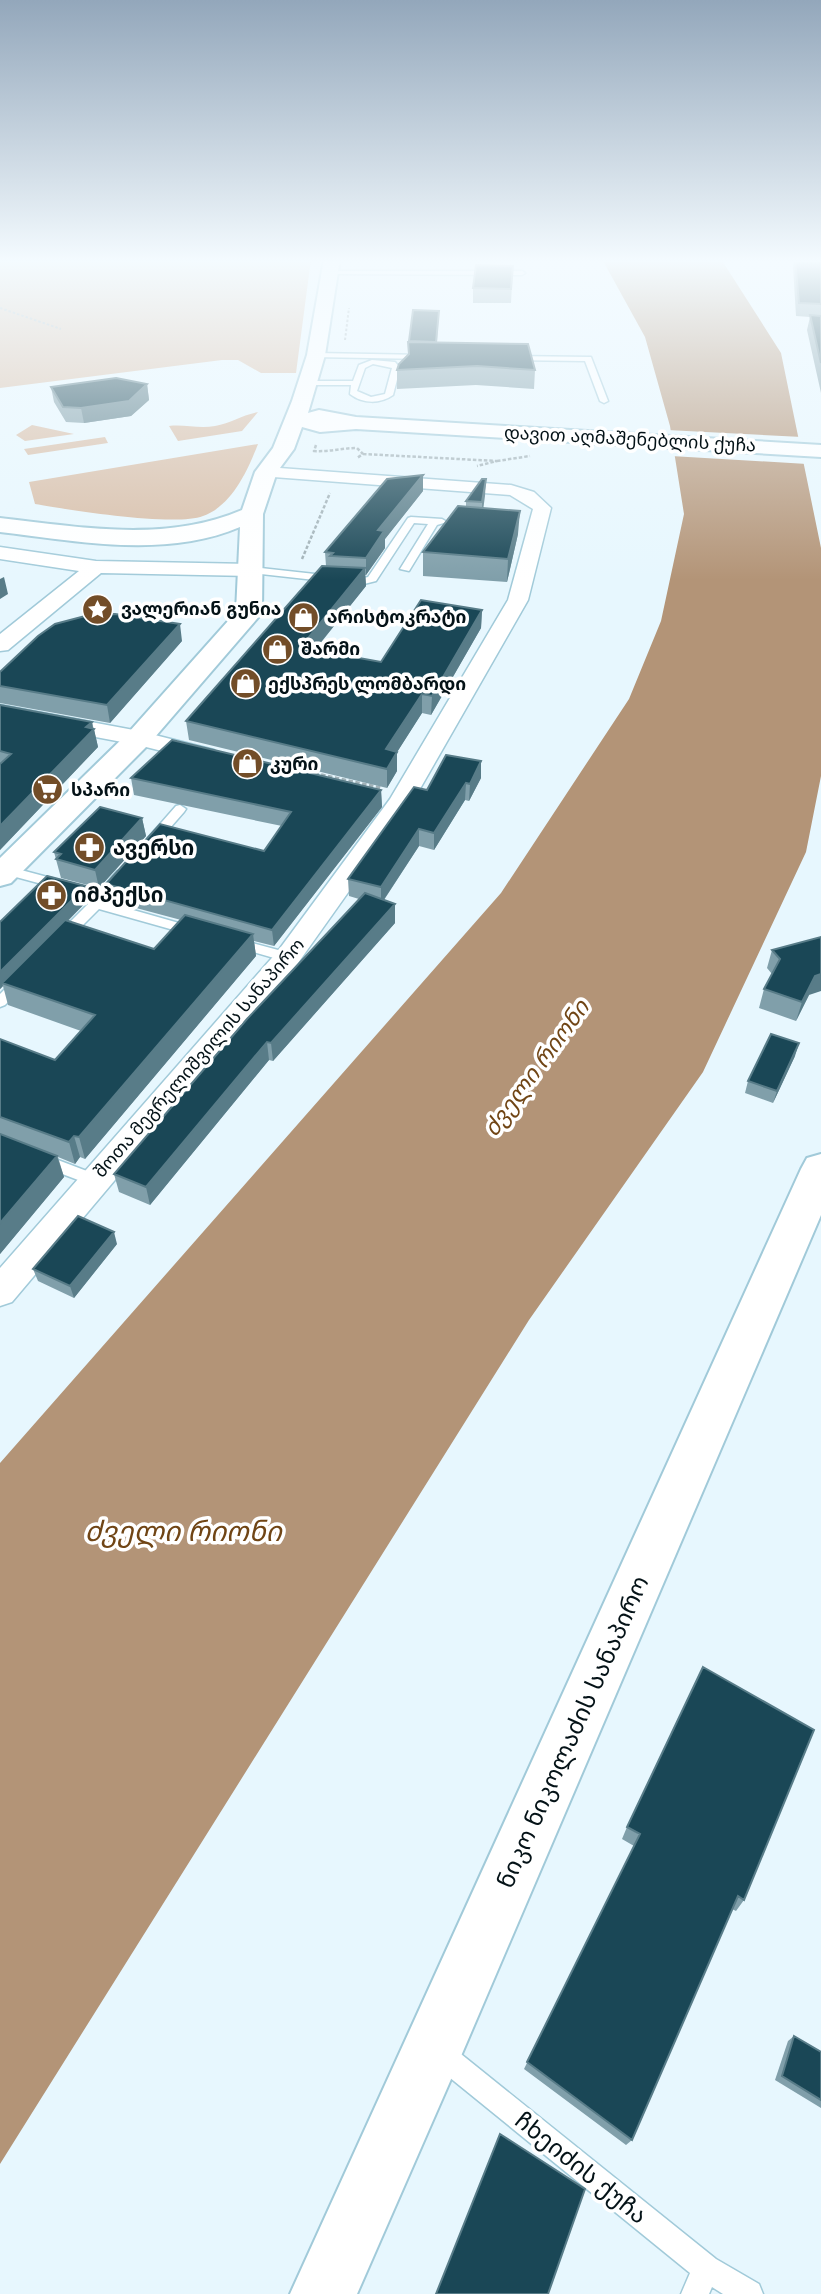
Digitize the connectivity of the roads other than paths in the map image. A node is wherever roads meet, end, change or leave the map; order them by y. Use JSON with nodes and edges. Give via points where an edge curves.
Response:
{"nodes":[{"id":1,"x":313,"y":366,"type":"edge"},
{"id":2,"x":363,"y":366,"type":"edge"},
{"id":3,"x":392,"y":366,"type":"edge"},
{"id":4,"x":591,"y":366,"type":"edge"},
{"id":5,"x":356,"y":383,"type":"junction"},
{"id":6,"x":305,"y":392,"type":"junction"},
{"id":7,"x":604,"y":401,"type":"dead end"},
{"id":8,"x":325,"y":421,"type":"junction"},
{"id":9,"x":284,"y":443,"type":"junction"},
{"id":10,"x":821,"y":451,"type":"edge"},
{"id":11,"x":266,"y":472,"type":"junction"},
{"id":12,"x":252,"y":514,"type":"junction"},
{"id":13,"x":434,"y":522,"type":"junction"},
{"id":14,"x":447,"y":523,"type":"edge"},
{"id":15,"x":0,"y":525,"type":"edge"},
{"id":16,"x":0,"y":553,"type":"edge"},
{"id":17,"x":96,"y":567,"type":"junction"},
{"id":18,"x":405,"y":569,"type":"dead end"},
{"id":19,"x":251,"y":570,"type":"junction"},
{"id":20,"x":0,"y":645,"type":"edge"},
{"id":21,"x":0,"y":712,"type":"edge"},
{"id":22,"x":139,"y":738,"type":"junction"},
{"id":23,"x":230,"y":761,"type":"edge"},
{"id":24,"x":180,"y":809,"type":"dead end"},
{"id":25,"x":3,"y":873,"type":"edge"},
{"id":26,"x":99,"y":900,"type":"junction"},
{"id":27,"x":58,"y":943,"type":"edge"},
{"id":28,"x":288,"y":957,"type":"junction"},
{"id":29,"x":29,"y":972,"type":"edge"},
{"id":30,"x":0,"y":1002,"type":"edge"},
{"id":31,"x":23,"y":1153,"type":"edge"},
{"id":32,"x":821,"y":1169,"type":"edge"},
{"id":33,"x":94,"y":1180,"type":"junction"},
{"id":34,"x":808,"y":1217,"type":"edge"},
{"id":35,"x":0,"y":1292,"type":"edge"},
{"id":36,"x":434,"y":2049,"type":"junction"},
{"id":37,"x":706,"y":2269,"type":"junction"},
{"id":38,"x":324,"y":2294,"type":"edge"},
{"id":39,"x":695,"y":2294,"type":"edge"},
{"id":40,"x":749,"y":2294,"type":"edge"}],
"edges":[{"from":1,"to":6,"type":"main road"},
{"from":2,"to":5,"type":"lane"},
{"from":3,"to":5,"type":"lane","via":[[396,368],[385,397],[356,396]]},
{"from":4,"to":7,"type":"lane"},
{"from":5,"to":6,"type":"lane"},
{"from":6,"to":8,"type":"main road","via":[[310,409]]},
{"from":6,"to":9,"type":"main road"},
{"from":8,"to":9,"type":"main road","name":"დავით აღმაშენებლის ქუჩა"},
{"from":8,"to":10,"type":"main road","name":"დავით აღმაშენებლის ქუჩა"},
{"from":9,"to":11,"type":"main road"},
{"from":11,"to":12,"type":"main road"},
{"from":11,"to":28,"type":"street","name":"შოთა მეგრელიშვილის სანაპირო","via":[[511,490],[542,508],[532,527],[517,600]]},
{"from":12,"to":15,"type":"main road","via":[[218,528],[169,536]]},
{"from":12,"to":19,"type":"main road"},
{"from":13,"to":14,"type":"lane"},
{"from":13,"to":18,"type":"lane"},
{"from":13,"to":19,"type":"lane","via":[[411,520],[372,579],[360,582]]},
{"from":16,"to":17,"type":"street"},
{"from":17,"to":19,"type":"street"},
{"from":17,"to":20,"type":"street"},
{"from":19,"to":22,"type":"main road","via":[[249,613]]},
{"from":21,"to":22,"type":"street"},
{"from":22,"to":23,"type":"street"},
{"from":22,"to":25,"type":"main road"},
{"from":24,"to":26,"type":"lane","via":[[170,829]]},
{"from":25,"to":26,"type":"lane"},
{"from":26,"to":27,"type":"lane"},
{"from":26,"to":28,"type":"lane"},
{"from":28,"to":33,"type":"street","name":"შოთა მეგრელიშვილის სანაპირო"},
{"from":29,"to":30,"type":"lane"},
{"from":31,"to":33,"type":"lane"},
{"from":32,"to":34,"type":"main road","name":"ნიკო ნიკოლაძის სანაპირო"},
{"from":33,"to":35,"type":"street","name":"შოთა მეგრელიშვილის სანაპირო"},
{"from":34,"to":36,"type":"main road","name":"ნიკო ნიკოლაძის სანაპირო"},
{"from":36,"to":37,"type":"lane","name":"ჩხეიძის ქუჩა"},
{"from":36,"to":38,"type":"main road","name":"ნიკო ნიკოლაძის სანაპირო"},
{"from":37,"to":39,"type":"lane"},
{"from":37,"to":40,"type":"lane","name":"ჩხეიძის ქუჩა"}]}
